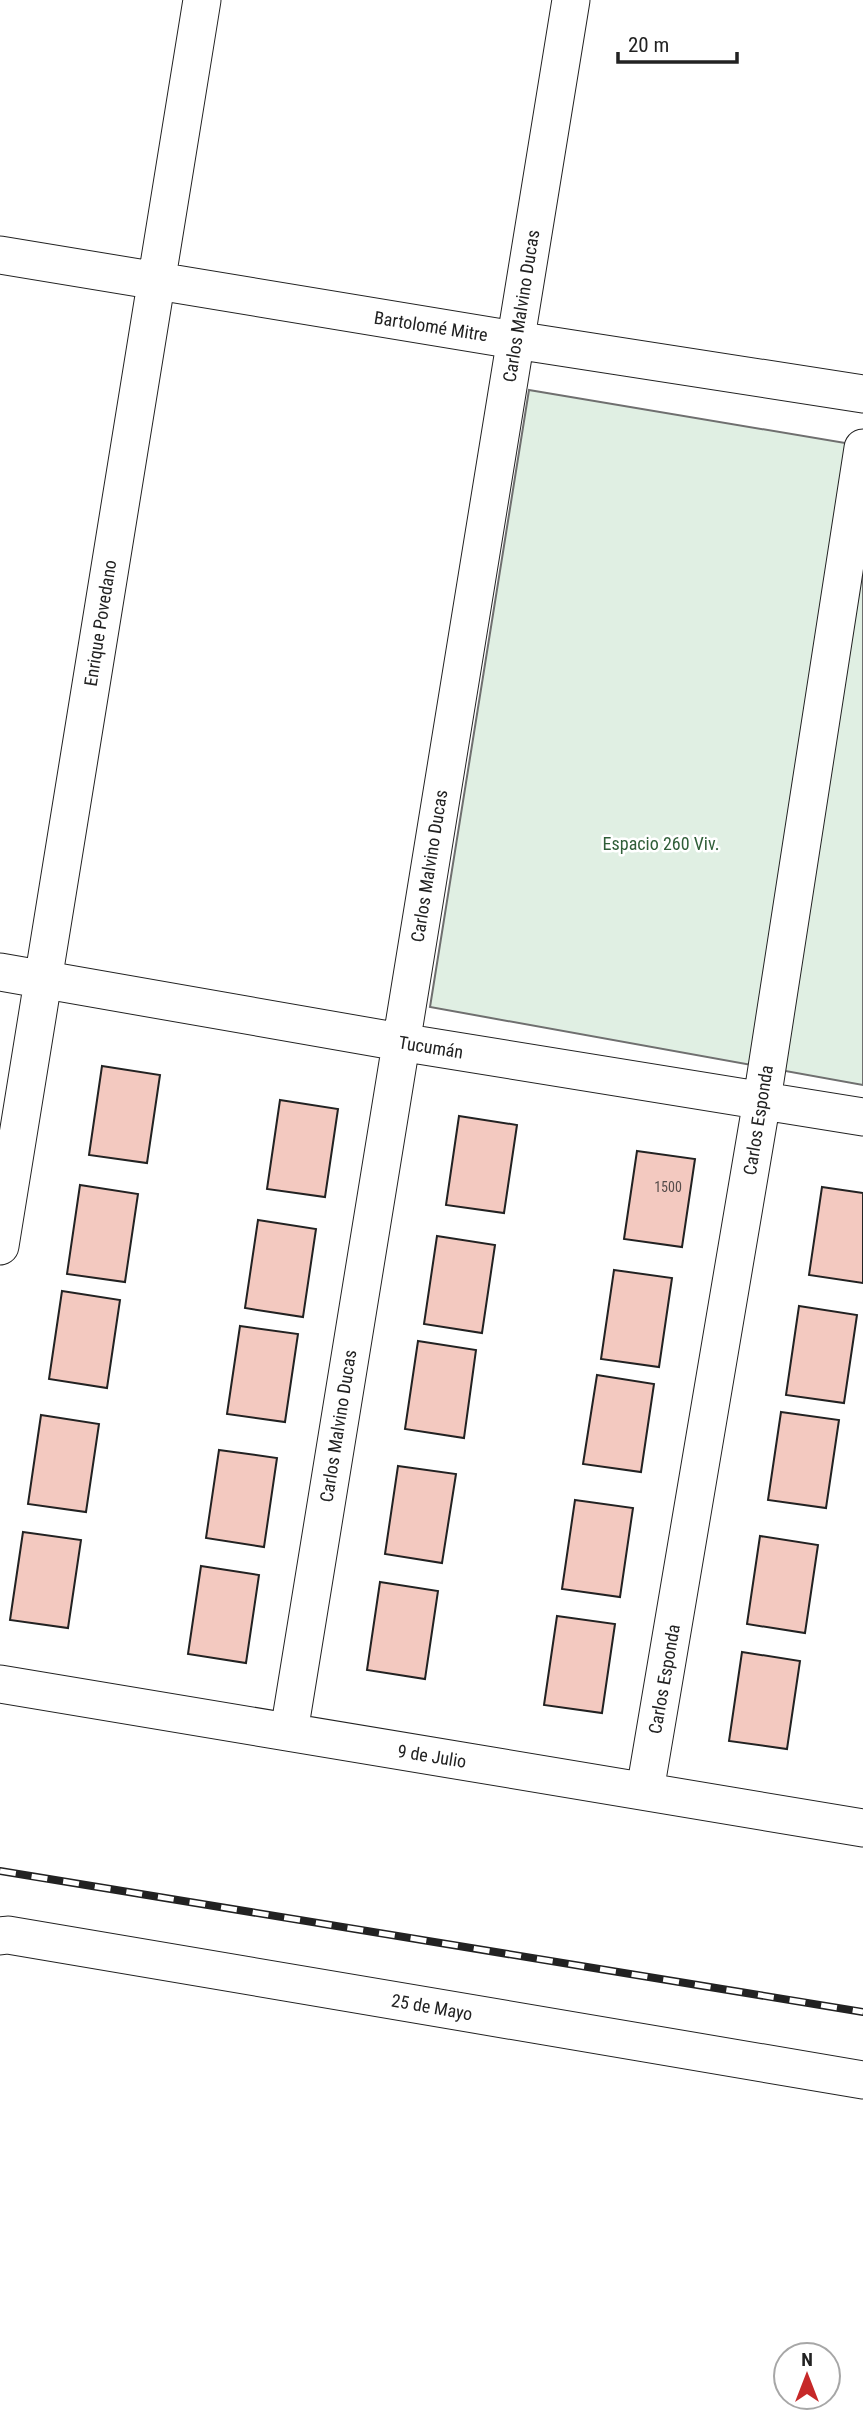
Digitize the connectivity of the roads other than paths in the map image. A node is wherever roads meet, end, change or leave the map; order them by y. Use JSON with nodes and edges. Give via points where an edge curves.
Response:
{"nodes":[{"id":1,"x":202,"y":0,"type":"edge"},
{"id":2,"x":571,"y":0,"type":"edge"},
{"id":3,"x":0,"y":256,"type":"edge"},
{"id":4,"x":155,"y":282,"type":"junction"},
{"id":5,"x":515,"y":340,"type":"junction"},
{"id":6,"x":863,"y":394,"type":"edge"},
{"id":7,"x":863,"y":448,"type":"edge"},
{"id":8,"x":0,"y":972,"type":"edge"},
{"id":9,"x":42,"y":978,"type":"junction"},
{"id":10,"x":400,"y":1042,"type":"junction"},
{"id":11,"x":762,"y":1100,"type":"junction"},
{"id":12,"x":863,"y":1117,"type":"edge"},
{"id":13,"x":0,"y":1246,"type":"edge"},
{"id":14,"x":0,"y":1684,"type":"edge"},
{"id":15,"x":289,"y":1732,"type":"junction"},
{"id":16,"x":645,"y":1791,"type":"junction"},
{"id":17,"x":863,"y":1828,"type":"edge"},
{"id":18,"x":0,"y":1936,"type":"edge"},
{"id":19,"x":863,"y":2080,"type":"edge"}],
"edges":[{"from":1,"to":4,"type":"street","name":"Enrique Povedano"},
{"from":2,"to":5,"type":"street","name":"Carlos Malvino Ducas"},
{"from":3,"to":4,"type":"street","name":"Bartolomé Mitre"},
{"from":4,"to":5,"type":"street","name":"Bartolomé Mitre"},
{"from":4,"to":9,"type":"street","name":"Enrique Povedano"},
{"from":5,"to":6,"type":"street","name":"Bartolomé Mitre"},
{"from":5,"to":10,"type":"street","name":"Carlos Malvino Ducas"},
{"from":7,"to":11,"type":"street","name":"Carlos Esponda"},
{"from":8,"to":9,"type":"street","name":"Tucumán"},
{"from":9,"to":10,"type":"street","name":"Tucumán"},
{"from":9,"to":13,"type":"street","name":"Enrique Povedano"},
{"from":10,"to":11,"type":"street","name":"Tucumán"},
{"from":10,"to":15,"type":"street","name":"Carlos Malvino Ducas"},
{"from":11,"to":12,"type":"street","name":"Tucumán"},
{"from":11,"to":16,"type":"street","name":"Carlos Esponda"},
{"from":14,"to":15,"type":"street","name":"9 de Julio"},
{"from":15,"to":16,"type":"street","name":"9 de Julio"},
{"from":16,"to":17,"type":"street","name":"9 de Julio"},
{"from":18,"to":19,"type":"street","name":"25 de Mayo"}]}
